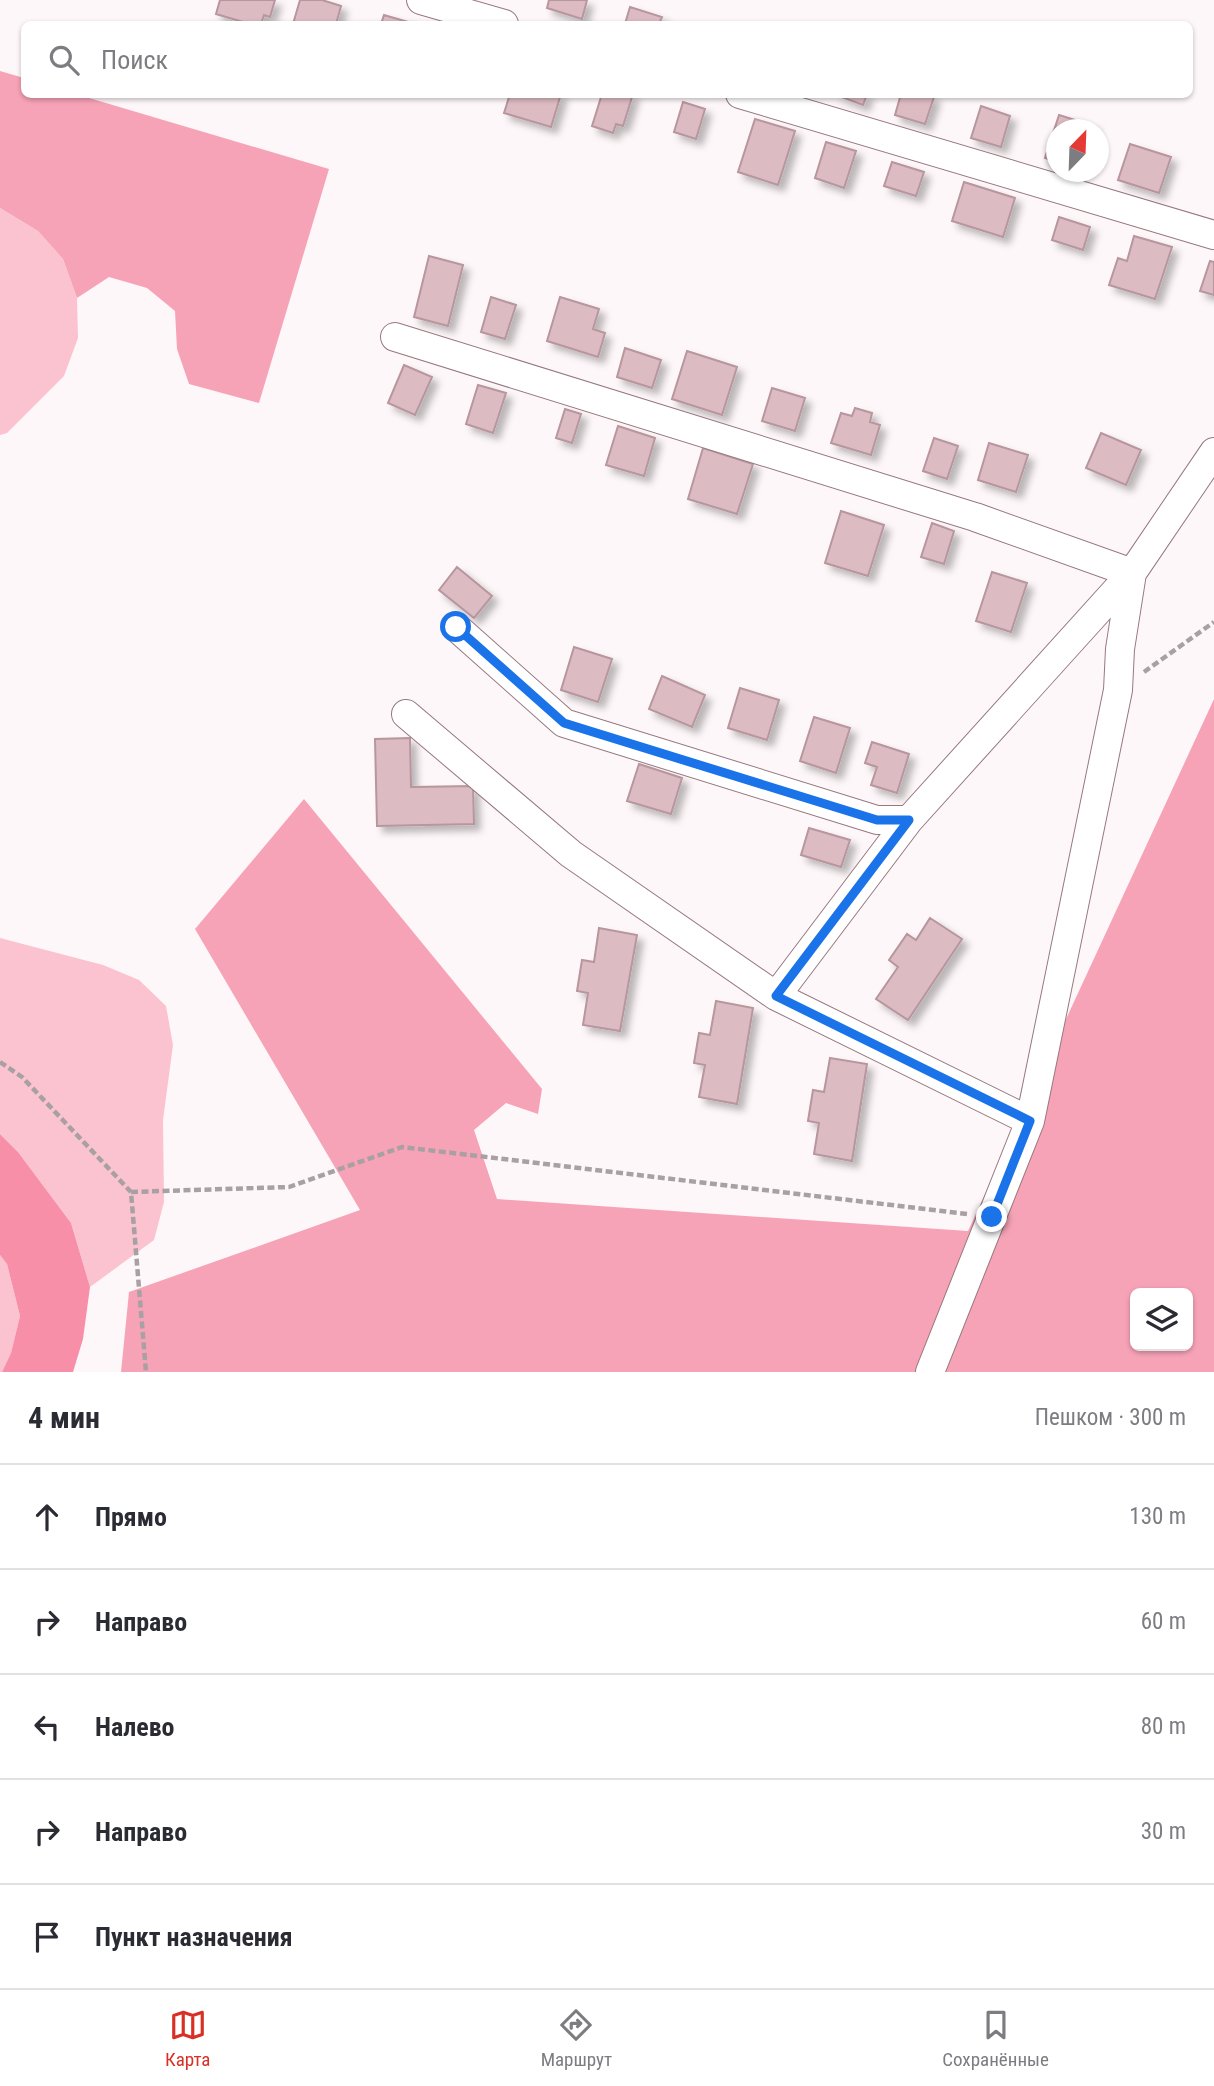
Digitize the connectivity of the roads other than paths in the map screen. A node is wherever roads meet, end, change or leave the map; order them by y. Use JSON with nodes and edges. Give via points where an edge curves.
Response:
{"nodes":[{"id":1,"x":421,"y":0,"type":"edge"},
{"id":2,"x":493,"y":21,"type":"edge"},
{"id":3,"x":753,"y":98,"type":"edge"},
{"id":4,"x":1214,"y":235,"type":"edge"},
{"id":5,"x":395,"y":337,"type":"dead end"},
{"id":6,"x":1214,"y":452,"type":"edge"},
{"id":7,"x":1132,"y":573,"type":"junction"},
{"id":8,"x":456,"y":627,"type":"dead end"},
{"id":9,"x":405,"y":714,"type":"dead end"},
{"id":10,"x":909,"y":820,"type":"junction"},
{"id":11,"x":776,"y":996,"type":"junction"},
{"id":12,"x":1030,"y":1121,"type":"junction"},
{"id":13,"x":930,"y":1372,"type":"edge"}],
"edges":[{"from":1,"to":2,"type":"street"},
{"from":3,"to":4,"type":"street"},
{"from":5,"to":7,"type":"street","via":[[975,517]]},
{"from":6,"to":7,"type":"street"},
{"from":7,"to":10,"type":"street"},
{"from":7,"to":12,"type":"street","via":[[1118,690]]},
{"from":8,"to":10,"type":"street","via":[[564,723],[877,820]]},
{"from":9,"to":11,"type":"street","via":[[571,855]]},
{"from":10,"to":11,"type":"street"},
{"from":11,"to":12,"type":"street"},
{"from":12,"to":13,"type":"street"}]}
